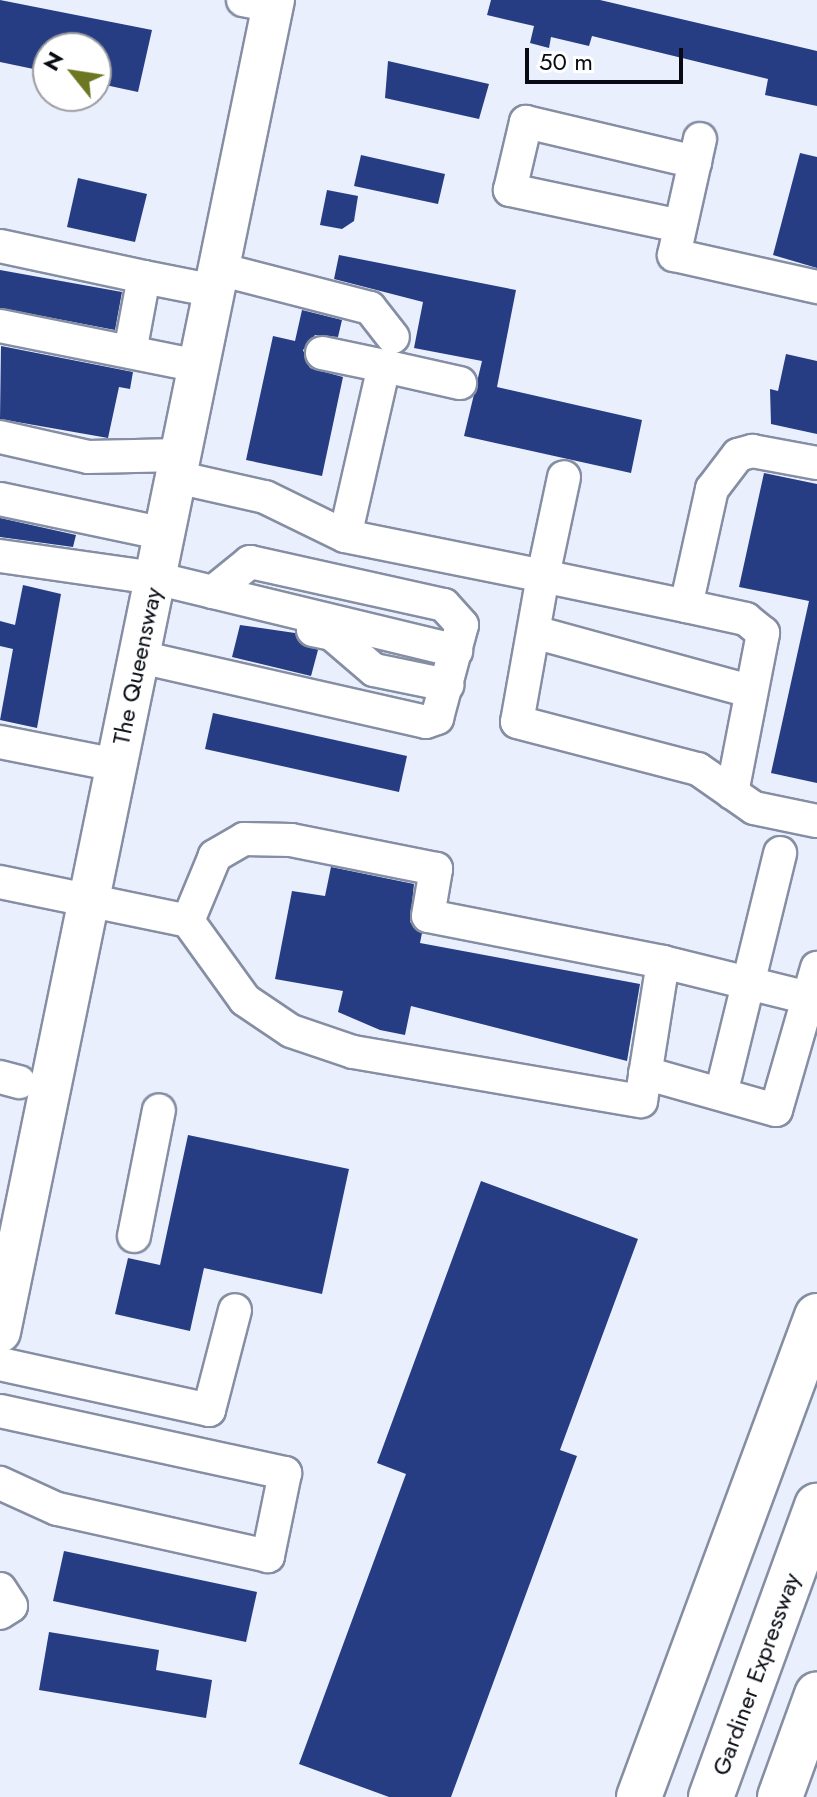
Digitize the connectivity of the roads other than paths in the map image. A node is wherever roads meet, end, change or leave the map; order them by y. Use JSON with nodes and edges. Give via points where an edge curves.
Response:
{"nodes":[{"id":1,"x":264,"y":2,"type":"edge"},
{"id":2,"x":680,"y":226,"type":"junction"},
{"id":3,"x":0,"y":246,"type":"edge"},
{"id":4,"x":144,"y":277,"type":"junction"},
{"id":5,"x":217,"y":280,"type":"junction"},
{"id":6,"x":817,"y":287,"type":"edge"},
{"id":7,"x":0,"y":326,"type":"edge"},
{"id":8,"x":130,"y":352,"type":"junction"},
{"id":9,"x":389,"y":352,"type":"junction"},
{"id":10,"x":322,"y":353,"type":"dead end"},
{"id":11,"x":199,"y":366,"type":"junction"},
{"id":12,"x":460,"y":383,"type":"dead end"},
{"id":13,"x":0,"y":437,"type":"edge"},
{"id":14,"x":817,"y":463,"type":"edge"},
{"id":15,"x":178,"y":466,"type":"junction"},
{"id":16,"x":564,"y":477,"type":"dead end"},
{"id":17,"x":0,"y":499,"type":"edge"},
{"id":18,"x":164,"y":534,"type":"junction"},
{"id":19,"x":345,"y":536,"type":"junction"},
{"id":20,"x":0,"y":556,"type":"edge"},
{"id":21,"x":543,"y":576,"type":"junction"},
{"id":22,"x":155,"y":578,"type":"junction"},
{"id":23,"x":223,"y":594,"type":"junction"},
{"id":24,"x":686,"y":606,"type":"junction"},
{"id":25,"x":534,"y":632,"type":"junction"},
{"id":26,"x":140,"y":657,"type":"junction"},
{"id":27,"x":447,"y":685,"type":"junction"},
{"id":28,"x":750,"y":691,"type":"junction"},
{"id":29,"x":0,"y":742,"type":"edge"},
{"id":30,"x":116,"y":765,"type":"junction"},
{"id":31,"x":732,"y":793,"type":"junction"},
{"id":32,"x":817,"y":821,"type":"edge"},
{"id":33,"x":780,"y":853,"type":"dead end"},
{"id":34,"x":0,"y":882,"type":"edge"},
{"id":35,"x":87,"y":901,"type":"junction"},
{"id":36,"x":188,"y":921,"type":"junction"},
{"id":37,"x":663,"y":962,"type":"junction"},
{"id":38,"x":748,"y":983,"type":"junction"},
{"id":39,"x":813,"y":983,"type":"edge"},
{"id":40,"x":645,"y":1073,"type":"junction"},
{"id":41,"x":721,"y":1094,"type":"junction"},
{"id":42,"x":159,"y":1110,"type":"dead end"},
{"id":43,"x":134,"y":1236,"type":"dead end"},
{"id":44,"x":235,"y":1310,"type":"dead end"},
{"id":45,"x":817,"y":1316,"type":"edge"},
{"id":46,"x":0,"y":1332,"type":"edge"},
{"id":47,"x":0,"y":1364,"type":"edge"},
{"id":48,"x":0,"y":1411,"type":"edge"},
{"id":49,"x":0,"y":1483,"type":"edge"},
{"id":50,"x":817,"y":1506,"type":"edge"},
{"id":51,"x":0,"y":1589,"type":"edge"},
{"id":52,"x":0,"y":1613,"type":"edge"},
{"id":53,"x":817,"y":1695,"type":"edge"},
{"id":54,"x":639,"y":1797,"type":"edge"},
{"id":55,"x":711,"y":1797,"type":"edge"},
{"id":56,"x":780,"y":1797,"type":"edge"}],
"edges":[{"from":1,"to":5,"type":"main road","name":"The Queensway"},
{"from":2,"to":2,"type":"street","via":[[697,151],[526,122],[510,190]]},
{"from":2,"to":6,"type":"street","via":[[674,255]]},
{"from":3,"to":4,"type":"street"},
{"from":4,"to":5,"type":"street"},
{"from":4,"to":8,"type":"street"},
{"from":5,"to":9,"type":"street","via":[[370,308]]},
{"from":5,"to":11,"type":"main road","name":"The Queensway"},
{"from":7,"to":8,"type":"street"},
{"from":8,"to":11,"type":"street"},
{"from":9,"to":10,"type":"street"},
{"from":9,"to":12,"type":"street"},
{"from":9,"to":19,"type":"street"},
{"from":11,"to":15,"type":"main road","name":"The Queensway"},
{"from":13,"to":15,"type":"street","via":[[88,457]]},
{"from":14,"to":24,"type":"street","via":[[752,451],[723,470]]},
{"from":15,"to":18,"type":"main road","name":"The Queensway"},
{"from":15,"to":19,"type":"street","via":[[265,497]]},
{"from":16,"to":21,"type":"street"},
{"from":17,"to":18,"type":"street"},
{"from":18,"to":22,"type":"main road","name":"The Queensway"},
{"from":19,"to":21,"type":"street"},
{"from":20,"to":22,"type":"street"},
{"from":21,"to":24,"type":"street"},
{"from":21,"to":25,"type":"street"},
{"from":22,"to":23,"type":"street"},
{"from":22,"to":26,"type":"main road","name":"The Queensway"},
{"from":23,"to":27,"type":"street","via":[[257,618],[332,634],[374,670]]},
{"from":23,"to":27,"type":"street","via":[[456,651]]},
{"from":24,"to":28,"type":"street","via":[[761,628]]},
{"from":25,"to":28,"type":"street"},
{"from":25,"to":31,"type":"street","via":[[517,722],[698,769]]},
{"from":26,"to":27,"type":"street","via":[[426,722],[437,718]]},
{"from":26,"to":30,"type":"main road","name":"The Queensway"},
{"from":28,"to":31,"type":"street"},
{"from":29,"to":30,"type":"street"},
{"from":30,"to":35,"type":"main road","name":"The Queensway"},
{"from":31,"to":32,"type":"street","via":[[754,808]]},
{"from":33,"to":38,"type":"street"},
{"from":34,"to":35,"type":"street"},
{"from":35,"to":36,"type":"street"},
{"from":35,"to":46,"type":"main road","name":"The Queensway"},
{"from":36,"to":37,"type":"street","via":[[224,847],[291,840],[436,869],[428,916]]},
{"from":36,"to":40,"type":"street","via":[[245,1000],[291,1031],[353,1052],[641,1101]]},
{"from":37,"to":38,"type":"street"},
{"from":37,"to":40,"type":"street"},
{"from":38,"to":39,"type":"street"},
{"from":38,"to":41,"type":"street"},
{"from":39,"to":41,"type":"street","via":[[776,1110]]},
{"from":40,"to":41,"type":"street"},
{"from":42,"to":43,"type":"street"},
{"from":44,"to":47,"type":"street","via":[[209,1410]]},
{"from":45,"to":54,"type":"highway"},
{"from":48,"to":49,"type":"street","via":[[285,1473],[268,1556],[57,1509]]},
{"from":50,"to":55,"type":"highway","name":"Gardiner Expressway"},
{"from":51,"to":52,"type":"street","via":[[11,1606]]},
{"from":53,"to":56,"type":"highway"}]}
